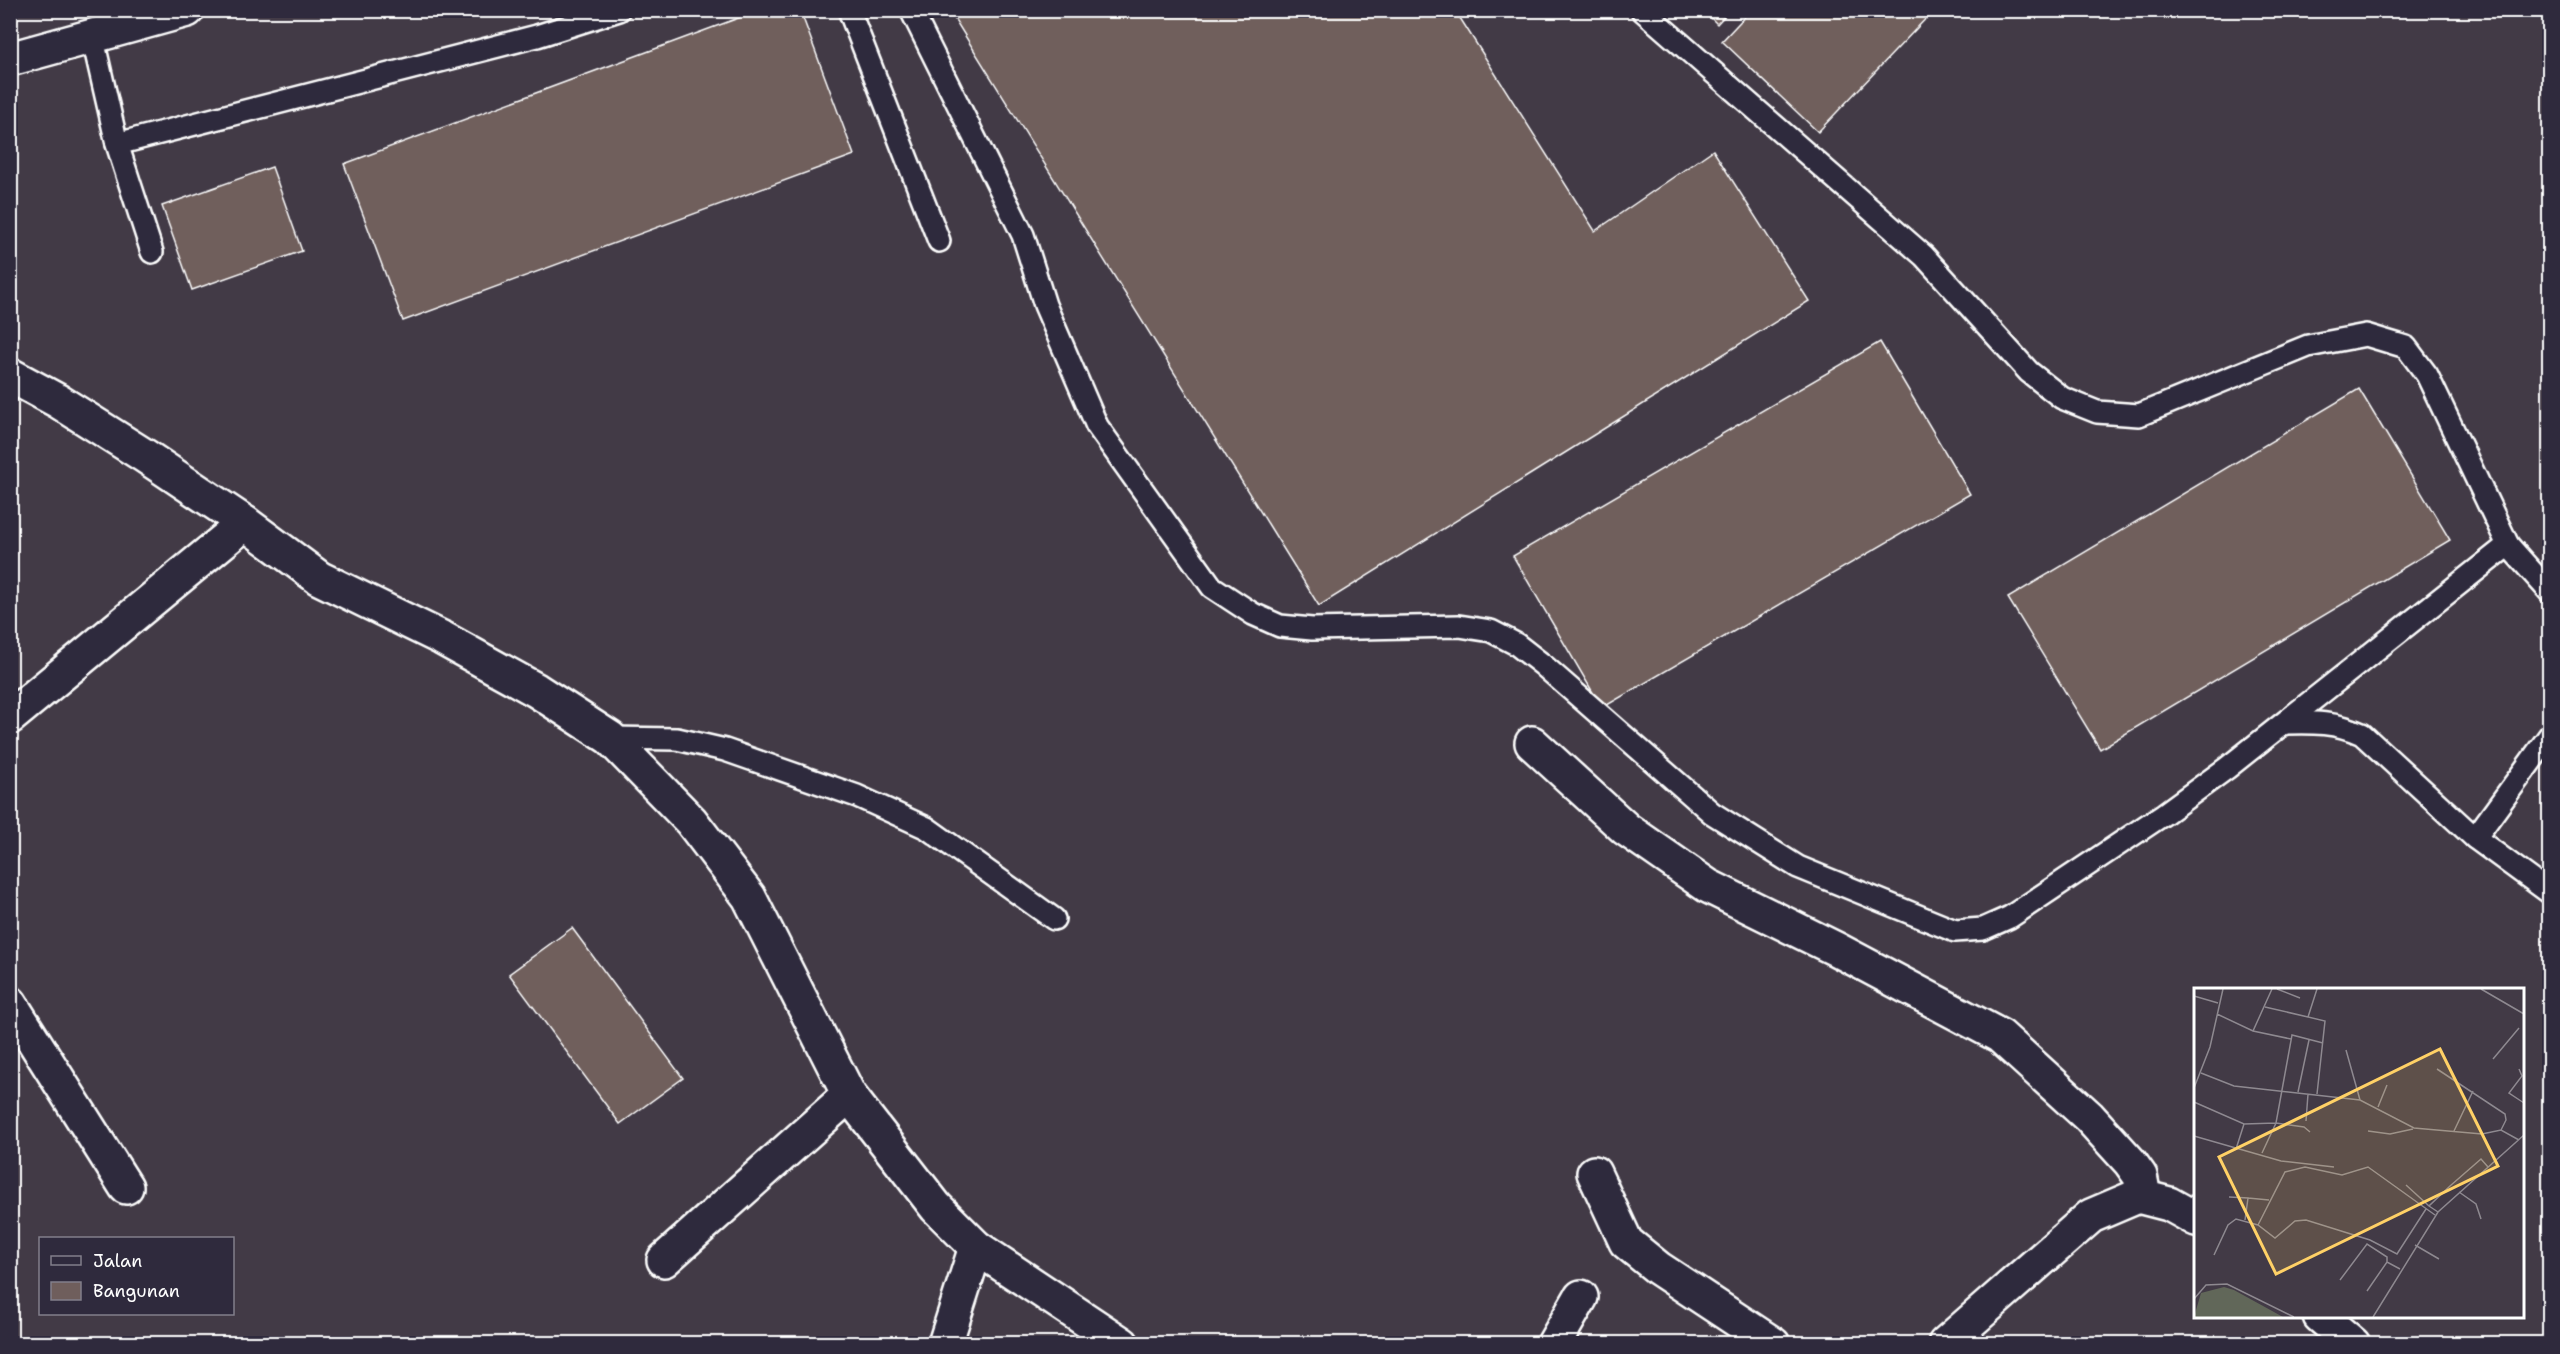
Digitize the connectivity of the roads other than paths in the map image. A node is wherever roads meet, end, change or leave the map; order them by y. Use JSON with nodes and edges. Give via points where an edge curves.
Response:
{"nodes":[{"id":1,"x":187,"y":10,"type":"edge"},
{"id":2,"x":619,"y":10,"type":"edge"},
{"id":3,"x":849,"y":10,"type":"edge"},
{"id":4,"x":911,"y":10,"type":"edge"},
{"id":5,"x":1642,"y":10,"type":"edge"},
{"id":6,"x":92,"y":35,"type":"junction"},
{"id":7,"x":10,"y":59,"type":"edge"},
{"id":8,"x":117,"y":144,"type":"junction"},
{"id":9,"x":939,"y":242,"type":"dead end"},
{"id":10,"x":152,"y":252,"type":"dead end"},
{"id":11,"x":10,"y":375,"type":"edge"},
{"id":12,"x":245,"y":523,"type":"junction"},
{"id":13,"x":2508,"y":545,"type":"junction"},
{"id":14,"x":2550,"y":592,"type":"edge"},
{"id":15,"x":10,"y":717,"type":"edge"},
{"id":16,"x":2285,"y":723,"type":"junction"},
{"id":17,"x":2550,"y":735,"type":"edge"},
{"id":18,"x":610,"y":738,"type":"junction"},
{"id":19,"x":1532,"y":744,"type":"dead end"},
{"id":20,"x":2475,"y":838,"type":"junction"},
{"id":21,"x":2550,"y":893,"type":"edge"},
{"id":22,"x":1054,"y":919,"type":"dead end"},
{"id":23,"x":10,"y":1003,"type":"edge"},
{"id":24,"x":849,"y":1095,"type":"junction"},
{"id":25,"x":1593,"y":1173,"type":"dead end"},
{"id":26,"x":126,"y":1187,"type":"dead end"},
{"id":27,"x":2138,"y":1196,"type":"junction"},
{"id":28,"x":2194,"y":1218,"type":"edge"},
{"id":29,"x":976,"y":1247,"type":"junction"},
{"id":30,"x":664,"y":1260,"type":"dead end"},
{"id":31,"x":1581,"y":1297,"type":"dead end"},
{"id":32,"x":2321,"y":1318,"type":"edge"},
{"id":33,"x":945,"y":1344,"type":"edge"},
{"id":34,"x":1122,"y":1344,"type":"edge"},
{"id":35,"x":1554,"y":1344,"type":"edge"},
{"id":36,"x":1773,"y":1344,"type":"edge"},
{"id":37,"x":1945,"y":1344,"type":"edge"},
{"id":38,"x":2353,"y":1344,"type":"edge"}],
"edges":[{"from":1,"to":6,"type":"street"},
{"from":2,"to":8,"type":"lane","via":[[537,36]]},
{"from":3,"to":9,"type":"lane"},
{"from":4,"to":16,"type":"lane","via":[[1023,235],[1045,305],[1097,426],[1212,587],[1253,614],[1280,626],[1312,629],[1459,626],[1491,631],[1543,665],[1712,813],[1798,867],[1955,931],[1983,929],[2010,917],[2164,814]]},
{"from":5,"to":13,"type":"lane","via":[[1924,256],[2029,372],[2062,398],[2097,412],[2139,415],[2308,346],[2366,335],[2406,347],[2427,375]]},
{"from":6,"to":7,"type":"street"},
{"from":6,"to":8,"type":"lane"},
{"from":8,"to":10,"type":"lane"},
{"from":11,"to":12,"type":"street","via":[[77,413]]},
{"from":12,"to":15,"type":"street"},
{"from":12,"to":18,"type":"street","via":[[319,578],[536,690]]},
{"from":13,"to":14,"type":"lane"},
{"from":13,"to":16,"type":"lane"},
{"from":16,"to":20,"type":"lane","via":[[2328,722],[2362,734]]},
{"from":17,"to":20,"type":"lane"},
{"from":18,"to":22,"type":"lane","via":[[677,739],[725,750],[857,796],[927,828]]},
{"from":18,"to":24,"type":"street","via":[[691,821],[749,897]]},
{"from":19,"to":27,"type":"street","via":[[1626,829],[1708,886],[2000,1036],[2089,1117],[2130,1162],[2140,1176]]},
{"from":20,"to":21,"type":"lane"},
{"from":23,"to":26,"type":"street"},
{"from":24,"to":29,"type":"street","via":[[936,1207]]},
{"from":24,"to":30,"type":"street"},
{"from":25,"to":36,"type":"street","via":[[1626,1242],[1658,1268]]},
{"from":27,"to":28,"type":"street","via":[[2169,1204]]},
{"from":27,"to":37,"type":"street","via":[[2091,1216]]},
{"from":29,"to":33,"type":"street"},
{"from":29,"to":34,"type":"street"},
{"from":31,"to":35,"type":"street"},
{"from":32,"to":38,"type":"street"}]}
